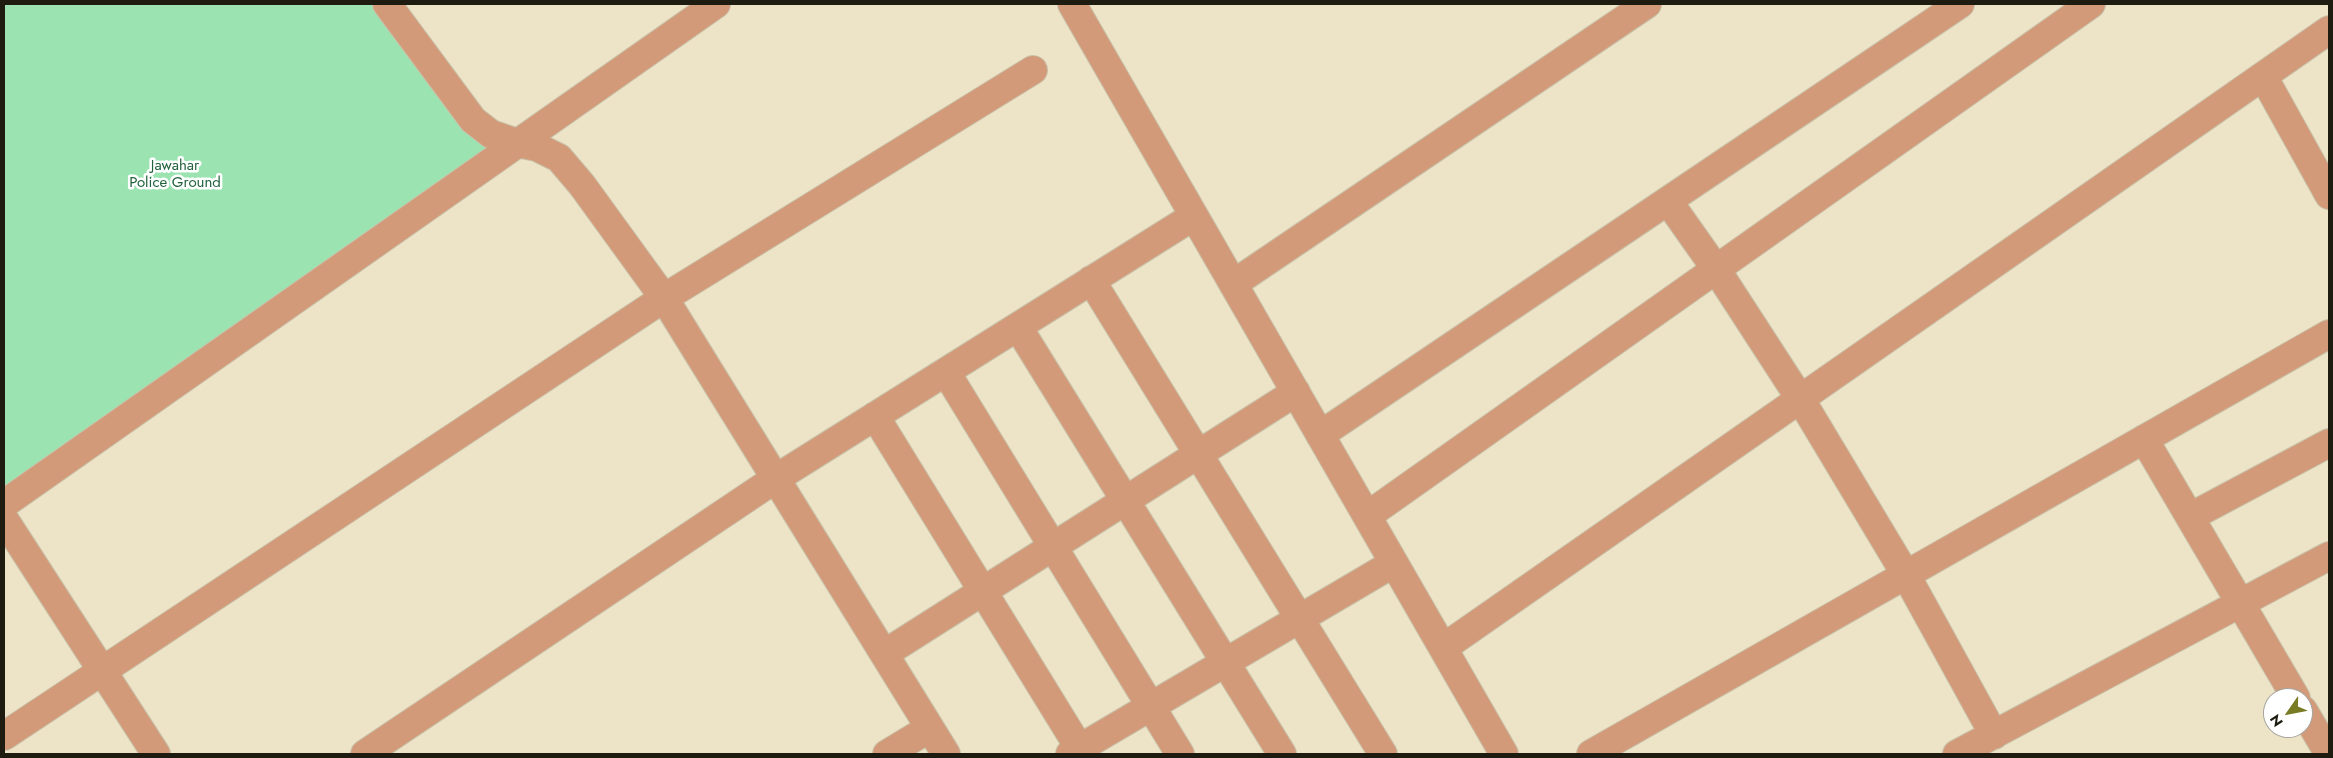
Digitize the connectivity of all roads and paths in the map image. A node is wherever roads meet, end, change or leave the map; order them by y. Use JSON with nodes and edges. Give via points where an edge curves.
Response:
{"nodes":[{"id":1,"x":386,"y":4,"type":"edge"},
{"id":2,"x":716,"y":4,"type":"edge"},
{"id":3,"x":1072,"y":4,"type":"edge"},
{"id":4,"x":1648,"y":4,"type":"edge"},
{"id":5,"x":1960,"y":4,"type":"edge"},
{"id":6,"x":2091,"y":4,"type":"edge"},
{"id":7,"x":2329,"y":30,"type":"edge"},
{"id":8,"x":1033,"y":70,"type":"dead end"},
{"id":9,"x":2263,"y":76,"type":"junction"},
{"id":10,"x":517,"y":143,"type":"junction"},
{"id":11,"x":2329,"y":195,"type":"edge"},
{"id":12,"x":1668,"y":201,"type":"junction"},
{"id":13,"x":1194,"y":216,"type":"junction"},
{"id":14,"x":1716,"y":269,"type":"junction"},
{"id":15,"x":1092,"y":280,"type":"junction"},
{"id":16,"x":1233,"y":284,"type":"junction"},
{"id":17,"x":664,"y":298,"type":"junction"},
{"id":18,"x":1018,"y":327,"type":"junction"},
{"id":19,"x":2329,"y":334,"type":"edge"},
{"id":20,"x":946,"y":372,"type":"junction"},
{"id":21,"x":1296,"y":392,"type":"junction"},
{"id":22,"x":1801,"y":400,"type":"junction"},
{"id":23,"x":874,"y":416,"type":"junction"},
{"id":24,"x":1320,"y":435,"type":"junction"},
{"id":25,"x":2144,"y":439,"type":"junction"},
{"id":26,"x":2329,"y":443,"type":"edge"},
{"id":27,"x":1199,"y":454,"type":"junction"},
{"id":28,"x":776,"y":479,"type":"junction"},
{"id":29,"x":1126,"y":500,"type":"junction"},
{"id":30,"x":4,"y":504,"type":"edge"},
{"id":31,"x":1367,"y":516,"type":"junction"},
{"id":32,"x":2190,"y":517,"type":"junction"},
{"id":33,"x":4,"y":520,"type":"edge"},
{"id":34,"x":1053,"y":546,"type":"junction"},
{"id":35,"x":2329,"y":556,"type":"edge"},
{"id":36,"x":1394,"y":563,"type":"junction"},
{"id":37,"x":1906,"y":575,"type":"junction"},
{"id":38,"x":982,"y":591,"type":"junction"},
{"id":39,"x":2240,"y":603,"type":"junction"},
{"id":40,"x":1300,"y":619,"type":"junction"},
{"id":41,"x":1443,"y":648,"type":"junction"},
{"id":42,"x":884,"y":654,"type":"junction"},
{"id":43,"x":1226,"y":663,"type":"junction"},
{"id":44,"x":102,"y":671,"type":"junction"},
{"id":45,"x":2290,"y":688,"type":"edge"},
{"id":46,"x":1151,"y":706,"type":"junction"},
{"id":47,"x":2313,"y":727,"type":"edge"},
{"id":48,"x":930,"y":728,"type":"junction"},
{"id":49,"x":1994,"y":735,"type":"junction"},
{"id":50,"x":4,"y":736,"type":"edge"},
{"id":51,"x":1077,"y":752,"type":"edge"},
{"id":52,"x":156,"y":754,"type":"edge"},
{"id":53,"x":365,"y":754,"type":"edge"},
{"id":54,"x":887,"y":754,"type":"edge"},
{"id":55,"x":946,"y":754,"type":"edge"},
{"id":56,"x":1180,"y":754,"type":"edge"},
{"id":57,"x":1282,"y":754,"type":"edge"},
{"id":58,"x":1383,"y":754,"type":"edge"},
{"id":59,"x":1504,"y":754,"type":"edge"},
{"id":60,"x":1591,"y":754,"type":"edge"},
{"id":61,"x":1957,"y":754,"type":"edge"},
{"id":62,"x":2329,"y":754,"type":"edge"}],
"edges":[{"from":1,"to":10,"type":"street","via":[[473,120],[491,134]]},
{"from":2,"to":10,"type":"street"},
{"from":3,"to":13,"type":"street"},
{"from":4,"to":16,"type":"street"},
{"from":5,"to":12,"type":"street"},
{"from":6,"to":14,"type":"street"},
{"from":7,"to":9,"type":"street"},
{"from":8,"to":17,"type":"street"},
{"from":9,"to":11,"type":"street"},
{"from":9,"to":22,"type":"street"},
{"from":10,"to":17,"type":"street","via":[[537,147],[559,158]]},
{"from":10,"to":30,"type":"street"},
{"from":12,"to":14,"type":"street"},
{"from":12,"to":24,"type":"street"},
{"from":13,"to":15,"type":"street"},
{"from":13,"to":16,"type":"street"},
{"from":14,"to":22,"type":"street"},
{"from":14,"to":31,"type":"street"},
{"from":15,"to":18,"type":"street"},
{"from":15,"to":27,"type":"street"},
{"from":16,"to":21,"type":"street"},
{"from":17,"to":28,"type":"street"},
{"from":17,"to":44,"type":"street"},
{"from":18,"to":20,"type":"street"},
{"from":18,"to":29,"type":"street"},
{"from":19,"to":25,"type":"street"},
{"from":20,"to":23,"type":"street"},
{"from":20,"to":34,"type":"street"},
{"from":21,"to":24,"type":"street"},
{"from":21,"to":27,"type":"street"},
{"from":22,"to":37,"type":"street"},
{"from":22,"to":41,"type":"street"},
{"from":23,"to":28,"type":"street"},
{"from":23,"to":38,"type":"street"},
{"from":24,"to":31,"type":"street"},
{"from":25,"to":32,"type":"street"},
{"from":25,"to":37,"type":"street"},
{"from":26,"to":32,"type":"street"},
{"from":27,"to":29,"type":"street"},
{"from":27,"to":40,"type":"street"},
{"from":28,"to":42,"type":"street"},
{"from":28,"to":53,"type":"street"},
{"from":29,"to":34,"type":"street"},
{"from":29,"to":43,"type":"street"},
{"from":31,"to":36,"type":"street"},
{"from":32,"to":39,"type":"street"},
{"from":33,"to":44,"type":"street"},
{"from":34,"to":38,"type":"street"},
{"from":34,"to":46,"type":"street"},
{"from":35,"to":39,"type":"street"},
{"from":36,"to":40,"type":"street"},
{"from":36,"to":41,"type":"street"},
{"from":37,"to":49,"type":"street"},
{"from":37,"to":60,"type":"street"},
{"from":38,"to":42,"type":"street"},
{"from":38,"to":51,"type":"street"},
{"from":39,"to":45,"type":"street"},
{"from":39,"to":49,"type":"street"},
{"from":40,"to":43,"type":"street"},
{"from":40,"to":58,"type":"street"},
{"from":41,"to":59,"type":"street"},
{"from":42,"to":48,"type":"street"},
{"from":43,"to":46,"type":"street"},
{"from":43,"to":57,"type":"street"},
{"from":44,"to":50,"type":"street"},
{"from":44,"to":52,"type":"street"},
{"from":46,"to":51,"type":"street"},
{"from":46,"to":56,"type":"street"},
{"from":47,"to":62,"type":"street"},
{"from":48,"to":54,"type":"street"},
{"from":48,"to":55,"type":"street"},
{"from":49,"to":61,"type":"street"}]}
